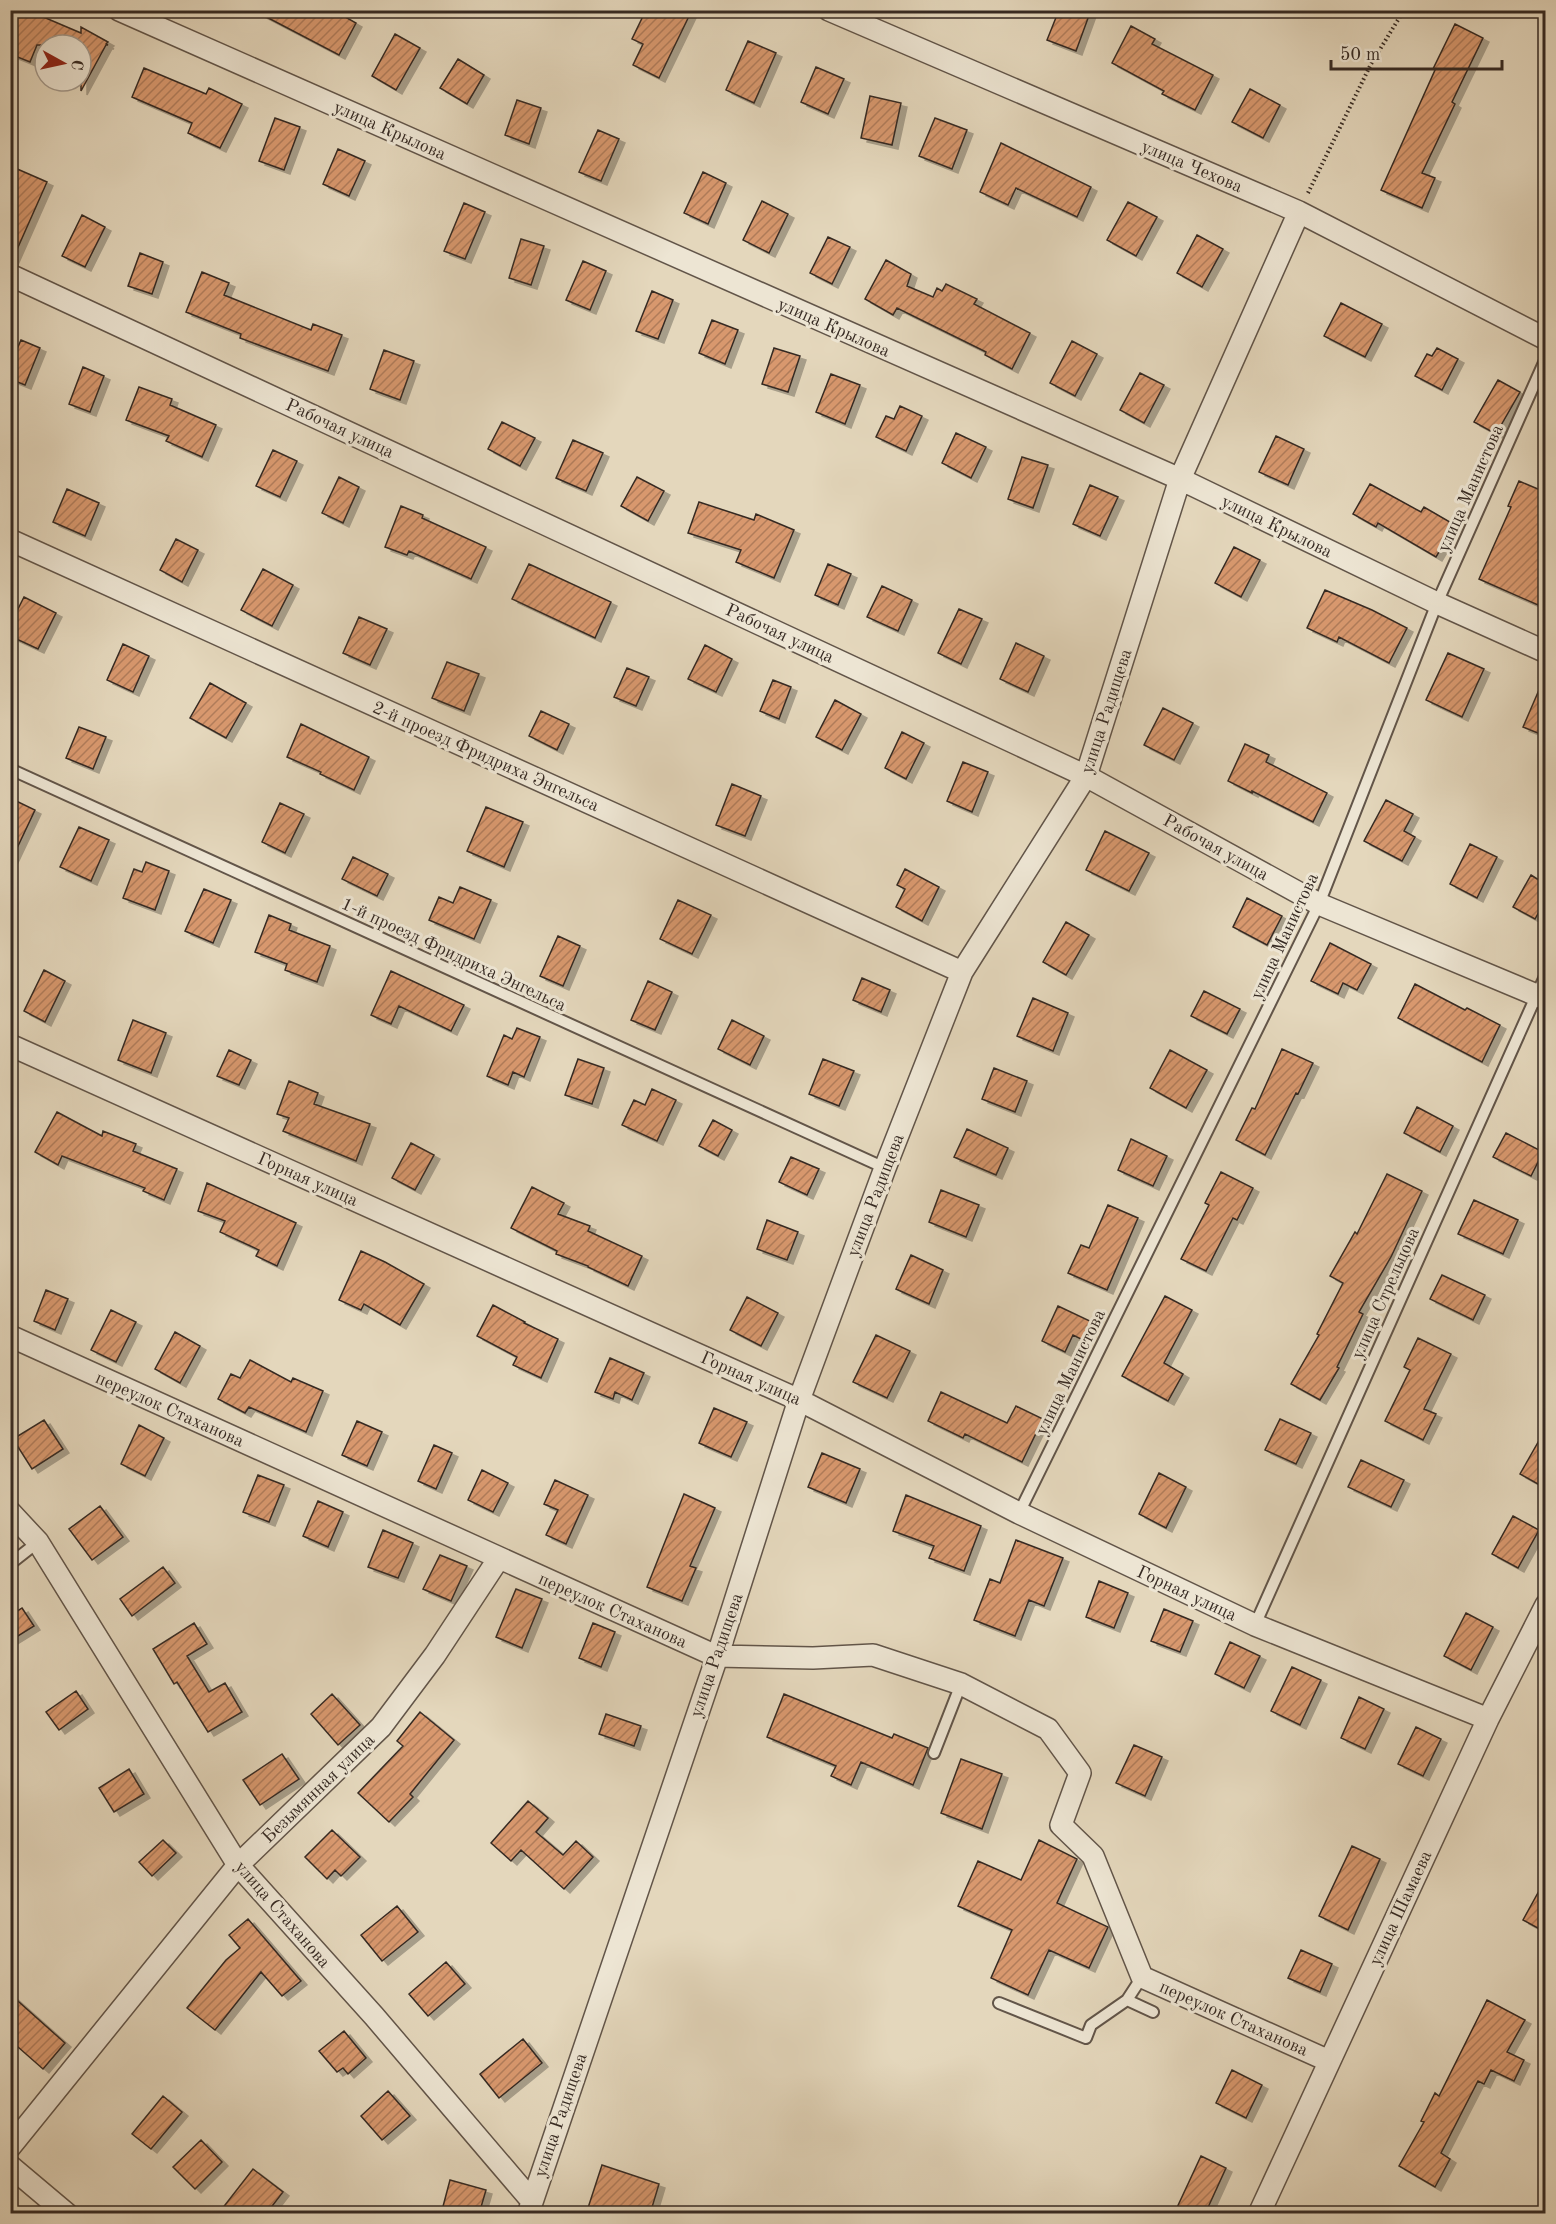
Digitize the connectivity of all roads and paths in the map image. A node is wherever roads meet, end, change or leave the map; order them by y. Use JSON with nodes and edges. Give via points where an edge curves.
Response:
{"nodes":[{"id":1,"x":119,"y":10,"type":"edge"},
{"id":2,"x":830,"y":10,"type":"edge"},
{"id":3,"x":1404,"y":10,"type":"edge"},
{"id":4,"x":1299,"y":212,"type":"junction"},
{"id":5,"x":10,"y":274,"type":"edge"},
{"id":6,"x":1545,"y":339,"type":"edge"},
{"id":7,"x":1545,"y":358,"type":"edge"},
{"id":8,"x":1180,"y":480,"type":"junction"},
{"id":9,"x":10,"y":540,"type":"edge"},
{"id":10,"x":1437,"y":603,"type":"junction"},
{"id":11,"x":1545,"y":652,"type":"edge"},
{"id":12,"x":10,"y":769,"type":"edge"},
{"id":13,"x":1086,"y":776,"type":"junction"},
{"id":14,"x":1319,"y":904,"type":"junction"},
{"id":15,"x":962,"y":972,"type":"junction"},
{"id":16,"x":1545,"y":974,"type":"edge"},
{"id":17,"x":1541,"y":997,"type":"edge"},
{"id":18,"x":10,"y":1045,"type":"edge"},
{"id":19,"x":885,"y":1168,"type":"junction"},
{"id":20,"x":10,"y":1336,"type":"edge"},
{"id":21,"x":799,"y":1400,"type":"junction"},
{"id":22,"x":10,"y":1512,"type":"edge"},
{"id":23,"x":1019,"y":1513,"type":"junction"},
{"id":24,"x":38,"y":1542,"type":"junction"},
{"id":25,"x":499,"y":1558,"type":"junction"},
{"id":26,"x":10,"y":1564,"type":"edge"},
{"id":27,"x":1545,"y":1605,"type":"edge"},
{"id":28,"x":1255,"y":1625,"type":"junction"},
{"id":29,"x":716,"y":1656,"type":"junction"},
{"id":30,"x":961,"y":1684,"type":"junction"},
{"id":31,"x":1488,"y":1719,"type":"junction"},
{"id":32,"x":934,"y":1753,"type":"dead end"},
{"id":33,"x":238,"y":1865,"type":"junction"},
{"id":34,"x":1142,"y":1977,"type":"junction"},
{"id":35,"x":1127,"y":2000,"type":"junction"},
{"id":36,"x":999,"y":2003,"type":"dead end"},
{"id":37,"x":1153,"y":2012,"type":"dead end"},
{"id":38,"x":1329,"y":2061,"type":"junction"},
{"id":39,"x":10,"y":2147,"type":"edge"},
{"id":40,"x":10,"y":2166,"type":"edge"},
{"id":41,"x":530,"y":2207,"type":"edge"},
{"id":42,"x":67,"y":2214,"type":"edge"},
{"id":43,"x":1259,"y":2214,"type":"edge"}],
"edges":[{"from":1,"to":8,"type":"street","name":"улица Крылова"},
{"from":2,"to":4,"type":"street","name":"улица Чехова"},
{"from":3,"to":4,"type":"path","via":[[1371,64]]},
{"from":4,"to":6,"type":"street","name":"улица Чехова"},
{"from":4,"to":8,"type":"street","name":"улица Радищева"},
{"from":5,"to":13,"type":"street","name":"Рабочая улица"},
{"from":7,"to":10,"type":"lane","name":"улица Манистова"},
{"from":8,"to":10,"type":"street","name":"улица Крылова"},
{"from":8,"to":13,"type":"street","name":"улица Радищева"},
{"from":9,"to":15,"type":"street","name":"2-й проезд Фридриха Энгельса"},
{"from":10,"to":11,"type":"street","name":"улица Крылова"},
{"from":10,"to":14,"type":"lane","name":"улица Манистова"},
{"from":12,"to":19,"type":"lane","name":"1-й проезд Фридриха Энгельса"},
{"from":13,"to":14,"type":"street","name":"Рабочая улица"},
{"from":13,"to":15,"type":"street","name":"улица Радищева"},
{"from":14,"to":17,"type":"street","name":"Рабочая улица"},
{"from":14,"to":23,"type":"lane","name":"улица Манистова"},
{"from":15,"to":19,"type":"street","name":"улица Радищева"},
{"from":16,"to":17,"type":"lane","name":"улица Стрельцова"},
{"from":17,"to":28,"type":"lane","name":"улица Стрельцова"},
{"from":18,"to":21,"type":"street","name":"Горная улица"},
{"from":19,"to":21,"type":"street","name":"улица Радищева"},
{"from":20,"to":25,"type":"street","name":"переулок Стаханова"},
{"from":21,"to":23,"type":"street","name":"Горная улица"},
{"from":21,"to":29,"type":"street","name":"улица Радищева"},
{"from":22,"to":24,"type":"street","name":"улица Стаханова"},
{"from":23,"to":28,"type":"street","name":"Горная улица"},
{"from":24,"to":26,"type":"lane"},
{"from":24,"to":33,"type":"street","name":"улица Стаханова"},
{"from":25,"to":29,"type":"street","name":"переулок Стаханова"},
{"from":25,"to":33,"type":"street","name":"Безымянная улица","via":[[381,1728]]},
{"from":27,"to":31,"type":"street","name":"улица Шамаева"},
{"from":28,"to":31,"type":"street","name":"Горная улица"},
{"from":29,"to":30,"type":"street","name":"переулок Стаханова","via":[[873,1655]]},
{"from":29,"to":41,"type":"street","name":"улица Радищева"},
{"from":30,"to":32,"type":"lane"},
{"from":30,"to":34,"type":"street","name":"переулок Стаханова","via":[[1048,1729],[1080,1773],[1061,1825],[1093,1856]]},
{"from":31,"to":38,"type":"street","name":"улица Шамаева"},
{"from":33,"to":39,"type":"street","name":"Безымянная улица"},
{"from":33,"to":41,"type":"street","name":"улица Стаханова","via":[[375,2016]]},
{"from":34,"to":35,"type":"lane"},
{"from":34,"to":38,"type":"street","name":"переулок Стаханова"},
{"from":35,"to":36,"type":"lane","via":[[1091,2025],[1086,2038]]},
{"from":35,"to":37,"type":"lane"},
{"from":38,"to":43,"type":"street","name":"улица Шамаева"},
{"from":40,"to":42,"type":"street"}]}
